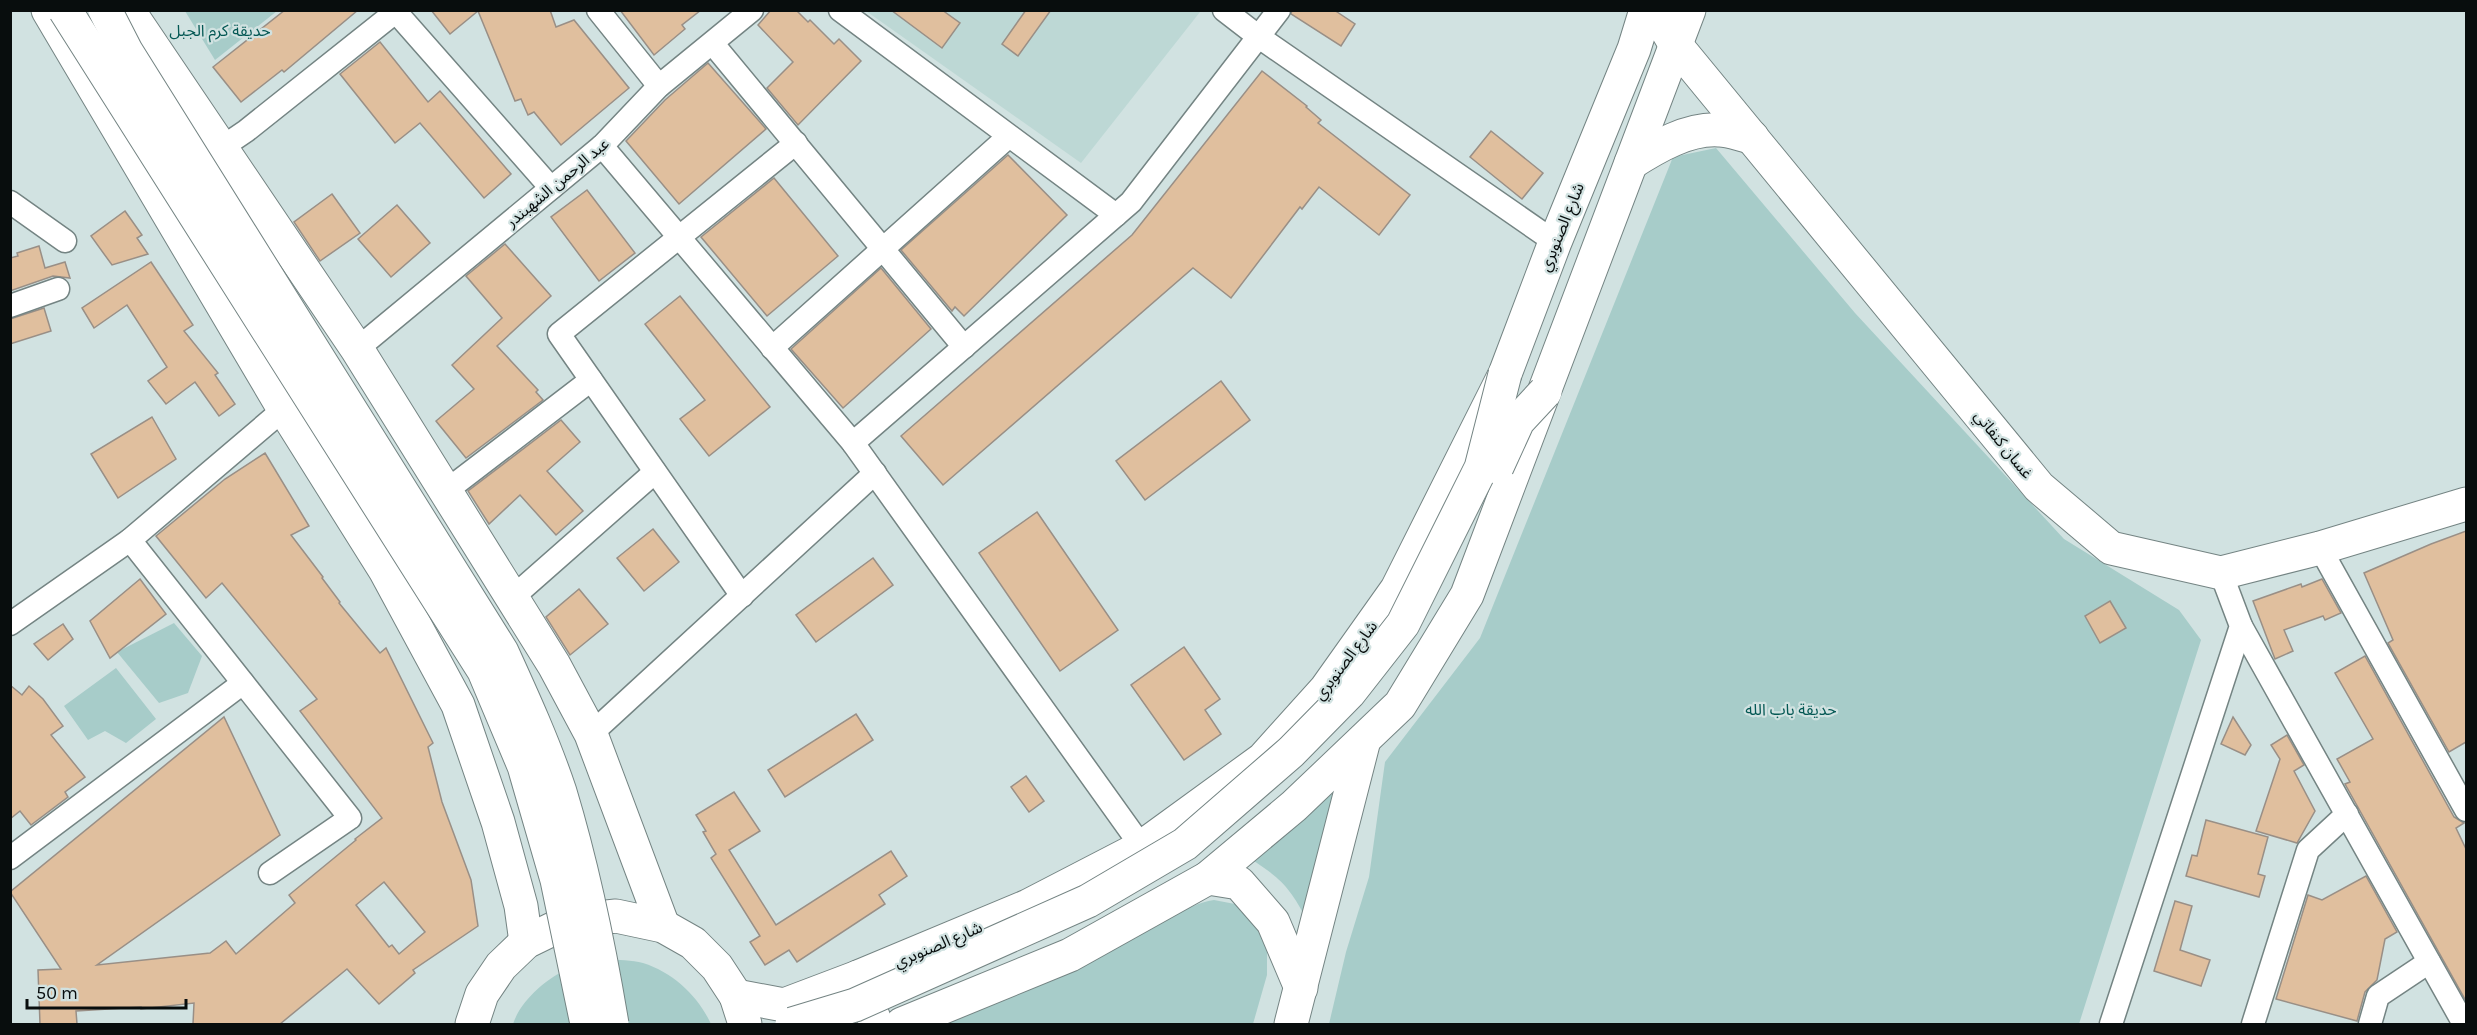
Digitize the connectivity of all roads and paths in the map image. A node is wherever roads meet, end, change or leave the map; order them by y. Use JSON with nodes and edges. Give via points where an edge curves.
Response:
{"nodes":[{"id":1,"x":48,"y":10,"type":"edge"},
{"id":2,"x":65,"y":10,"type":"edge"},
{"id":3,"x":105,"y":10,"type":"edge"},
{"id":4,"x":128,"y":10,"type":"edge"},
{"id":5,"x":598,"y":10,"type":"edge"},
{"id":6,"x":752,"y":10,"type":"edge"},
{"id":7,"x":840,"y":10,"type":"edge"},
{"id":8,"x":1224,"y":10,"type":"edge"},
{"id":9,"x":1279,"y":10,"type":"edge"},
{"id":10,"x":1646,"y":10,"type":"edge"},
{"id":11,"x":1655,"y":10,"type":"edge"},
{"id":12,"x":1689,"y":10,"type":"edge"},
{"id":13,"x":397,"y":11,"type":"edge"},
{"id":14,"x":1258,"y":37,"type":"junction"},
{"id":15,"x":712,"y":44,"type":"junction"},
{"id":16,"x":1675,"y":44,"type":"junction"},
{"id":17,"x":659,"y":86,"type":"junction"},
{"id":18,"x":1008,"y":137,"type":"junction"},
{"id":19,"x":1752,"y":137,"type":"junction"},
{"id":20,"x":796,"y":143,"type":"junction"},
{"id":21,"x":602,"y":146,"type":"junction"},
{"id":22,"x":221,"y":148,"type":"junction"},
{"id":23,"x":1631,"y":163,"type":"junction"},
{"id":24,"x":551,"y":189,"type":"junction"},
{"id":25,"x":10,"y":202,"type":"edge"},
{"id":26,"x":1116,"y":214,"type":"junction"},
{"id":27,"x":679,"y":237,"type":"junction"},
{"id":28,"x":65,"y":240,"type":"dead end"},
{"id":29,"x":1555,"y":242,"type":"junction"},
{"id":30,"x":882,"y":248,"type":"junction"},
{"id":31,"x":58,"y":289,"type":"dead end"},
{"id":32,"x":10,"y":306,"type":"edge"},
{"id":33,"x":963,"y":347,"type":"junction"},
{"id":34,"x":772,"y":348,"type":"junction"},
{"id":35,"x":357,"y":349,"type":"junction"},
{"id":36,"x":1505,"y":374,"type":"junction"},
{"id":37,"x":591,"y":380,"type":"junction"},
{"id":38,"x":1545,"y":392,"type":"junction"},
{"id":39,"x":285,"y":409,"type":"junction"},
{"id":40,"x":853,"y":442,"type":"junction"},
{"id":41,"x":655,"y":472,"type":"junction"},
{"id":42,"x":874,"y":473,"type":"junction"},
{"id":43,"x":446,"y":491,"type":"junction"},
{"id":44,"x":2466,"y":504,"type":"edge"},
{"id":45,"x":130,"y":540,"type":"junction"},
{"id":46,"x":2320,"y":548,"type":"junction"},
{"id":47,"x":2221,"y":573,"type":"junction"},
{"id":48,"x":742,"y":596,"type":"junction"},
{"id":49,"x":512,"y":598,"type":"junction"},
{"id":50,"x":10,"y":624,"type":"edge"},
{"id":51,"x":2241,"y":626,"type":"junction"},
{"id":52,"x":243,"y":683,"type":"junction"},
{"id":53,"x":591,"y":734,"type":"junction"},
{"id":54,"x":1364,"y":740,"type":"junction"},
{"id":55,"x":2466,"y":810,"type":"edge"},
{"id":56,"x":2347,"y":814,"type":"junction"},
{"id":57,"x":1142,"y":848,"type":"junction"},
{"id":58,"x":10,"y":858,"type":"edge"},
{"id":59,"x":270,"y":873,"type":"dead end"},
{"id":60,"x":1208,"y":878,"type":"junction"},
{"id":61,"x":663,"y":926,"type":"junction"},
{"id":62,"x":526,"y":942,"type":"junction"},
{"id":63,"x":2429,"y":962,"type":"junction"},
{"id":64,"x":858,"y":977,"type":"junction"},
{"id":65,"x":1301,"y":988,"type":"junction"},
{"id":66,"x":740,"y":1010,"type":"edge"},
{"id":67,"x":472,"y":1024,"type":"edge"},
{"id":68,"x":587,"y":1024,"type":"edge"},
{"id":69,"x":612,"y":1024,"type":"edge"},
{"id":70,"x":792,"y":1024,"type":"edge"},
{"id":71,"x":845,"y":1024,"type":"edge"},
{"id":72,"x":876,"y":1024,"type":"edge"},
{"id":73,"x":902,"y":1024,"type":"edge"},
{"id":74,"x":1291,"y":1024,"type":"edge"},
{"id":75,"x":2111,"y":1024,"type":"edge"},
{"id":76,"x":2253,"y":1024,"type":"edge"},
{"id":77,"x":2370,"y":1024,"type":"edge"},
{"id":78,"x":2464,"y":1024,"type":"edge"}],
"edges":[{"from":1,"to":39,"type":"main road"},
{"from":2,"to":68,"type":"main road","bridge":true,"via":[[484,671],[524,766],[551,857]]},
{"from":3,"to":69,"type":"main road","bridge":true,"via":[[126,51],[502,652],[559,791],[584,877]]},
{"from":4,"to":22,"type":"main road"},
{"from":5,"to":17,"type":"street"},
{"from":6,"to":15,"type":"street","name":"عبد الرحمن الشهبندر"},
{"from":7,"to":18,"type":"street"},
{"from":8,"to":14,"type":"street"},
{"from":9,"to":14,"type":"street"},
{"from":10,"to":29,"type":"main road","name":"شارع الصنوبري","via":[[1634,49]]},
{"from":11,"to":16,"type":"main road","name":"غسان كنفاتي"},
{"from":12,"to":16,"type":"main road"},
{"from":13,"to":22,"type":"street"},
{"from":13,"to":24,"type":"street"},
{"from":14,"to":26,"type":"street","via":[[1131,202]]},
{"from":14,"to":29,"type":"street"},
{"from":15,"to":17,"type":"street","name":"عبد الرحمن الشهبندر"},
{"from":15,"to":20,"type":"street"},
{"from":16,"to":19,"type":"main road","name":"غسان كنفاتي"},
{"from":16,"to":23,"type":"main road"},
{"from":17,"to":21,"type":"street","name":"عبد الرحمن الشهبندر"},
{"from":18,"to":26,"type":"street"},
{"from":18,"to":30,"type":"street"},
{"from":19,"to":23,"type":"main road","via":[[1719,129],[1693,134],[1661,144]]},
{"from":19,"to":47,"type":"main road","name":"غسان كنفاتي","via":[[2039,487],[2111,548]]},
{"from":20,"to":27,"type":"street"},
{"from":20,"to":30,"type":"street"},
{"from":21,"to":24,"type":"street","name":"عبد الرحمن الشهبندر"},
{"from":21,"to":27,"type":"street"},
{"from":22,"to":35,"type":"main road"},
{"from":23,"to":38,"type":"main road"},
{"from":24,"to":35,"type":"street","name":"عبد الرحمن الشهبندر"},
{"from":25,"to":28,"type":"street"},
{"from":26,"to":33,"type":"street"},
{"from":27,"to":34,"type":"street"},
{"from":27,"to":37,"type":"street","via":[[559,334]]},
{"from":29,"to":36,"type":"main road","name":"شارع الصنوبري"},
{"from":30,"to":33,"type":"street"},
{"from":30,"to":34,"type":"street"},
{"from":31,"to":32,"type":"street"},
{"from":33,"to":40,"type":"street"},
{"from":34,"to":40,"type":"street"},
{"from":35,"to":43,"type":"main road"},
{"from":36,"to":57,"type":"main road","name":"شارع الصنوبري","via":[[1397,590],[1326,689],[1263,759]]},
{"from":36,"to":70,"type":"main road","bridge":true,"via":[[1481,468],[1403,624],[1349,693],[1291,752],[1185,844],[1088,901],[855,1005]]},
{"from":37,"to":41,"type":"street"},
{"from":37,"to":43,"type":"street"},
{"from":38,"to":54,"type":"main road","via":[[1467,595],[1400,705]]},
{"from":38,"to":71,"type":"main road","bridge":true,"via":[[1518,421],[1446,580],[1361,704],[1307,763],[1196,858],[1098,915],[881,1012]]},
{"from":39,"to":45,"type":"street"},
{"from":39,"to":62,"type":"main road","via":[[384,570],[458,705],[498,822]]},
{"from":40,"to":42,"type":"street"},
{"from":41,"to":48,"type":"street"},
{"from":41,"to":49,"type":"street"},
{"from":42,"to":48,"type":"street"},
{"from":42,"to":57,"type":"street"},
{"from":43,"to":49,"type":"main road"},
{"from":44,"to":46,"type":"main road","name":"غسان كنفاتي"},
{"from":45,"to":50,"type":"street"},
{"from":45,"to":52,"type":"street"},
{"from":46,"to":47,"type":"main road","name":"غسان كنفاتي"},
{"from":46,"to":55,"type":"street"},
{"from":47,"to":51,"type":"street"},
{"from":48,"to":53,"type":"street"},
{"from":49,"to":53,"type":"main road"},
{"from":51,"to":56,"type":"street"},
{"from":51,"to":75,"type":"street"},
{"from":52,"to":58,"type":"street"},
{"from":52,"to":59,"type":"street","via":[[350,818]]},
{"from":53,"to":61,"type":"main road"},
{"from":54,"to":60,"type":"main road","via":[[1294,806]]},
{"from":54,"to":65,"type":"main road"},
{"from":56,"to":63,"type":"street"},
{"from":56,"to":76,"type":"street","via":[[2308,850]]},
{"from":57,"to":64,"type":"main road","name":"شارع الصنوبري","via":[[1028,906]]},
{"from":60,"to":65,"type":"main road","via":[[1239,883],[1273,922]]},
{"from":60,"to":73,"type":"main road","via":[[1070,955]]},
{"from":61,"to":62,"type":"main road","via":[[616,916],[569,921]]},
{"from":61,"to":66,"type":"main road","via":[[693,943],[717,967]]},
{"from":62,"to":67,"type":"main road","via":[[501,966],[482,994]]},
{"from":63,"to":77,"type":"street","via":[[2378,996]]},
{"from":63,"to":78,"type":"street"},
{"from":64,"to":66,"type":"main road","name":"شارع الصنوبري","via":[[784,1005]]},
{"from":64,"to":72,"type":"main road"},
{"from":65,"to":74,"type":"main road"}]}
